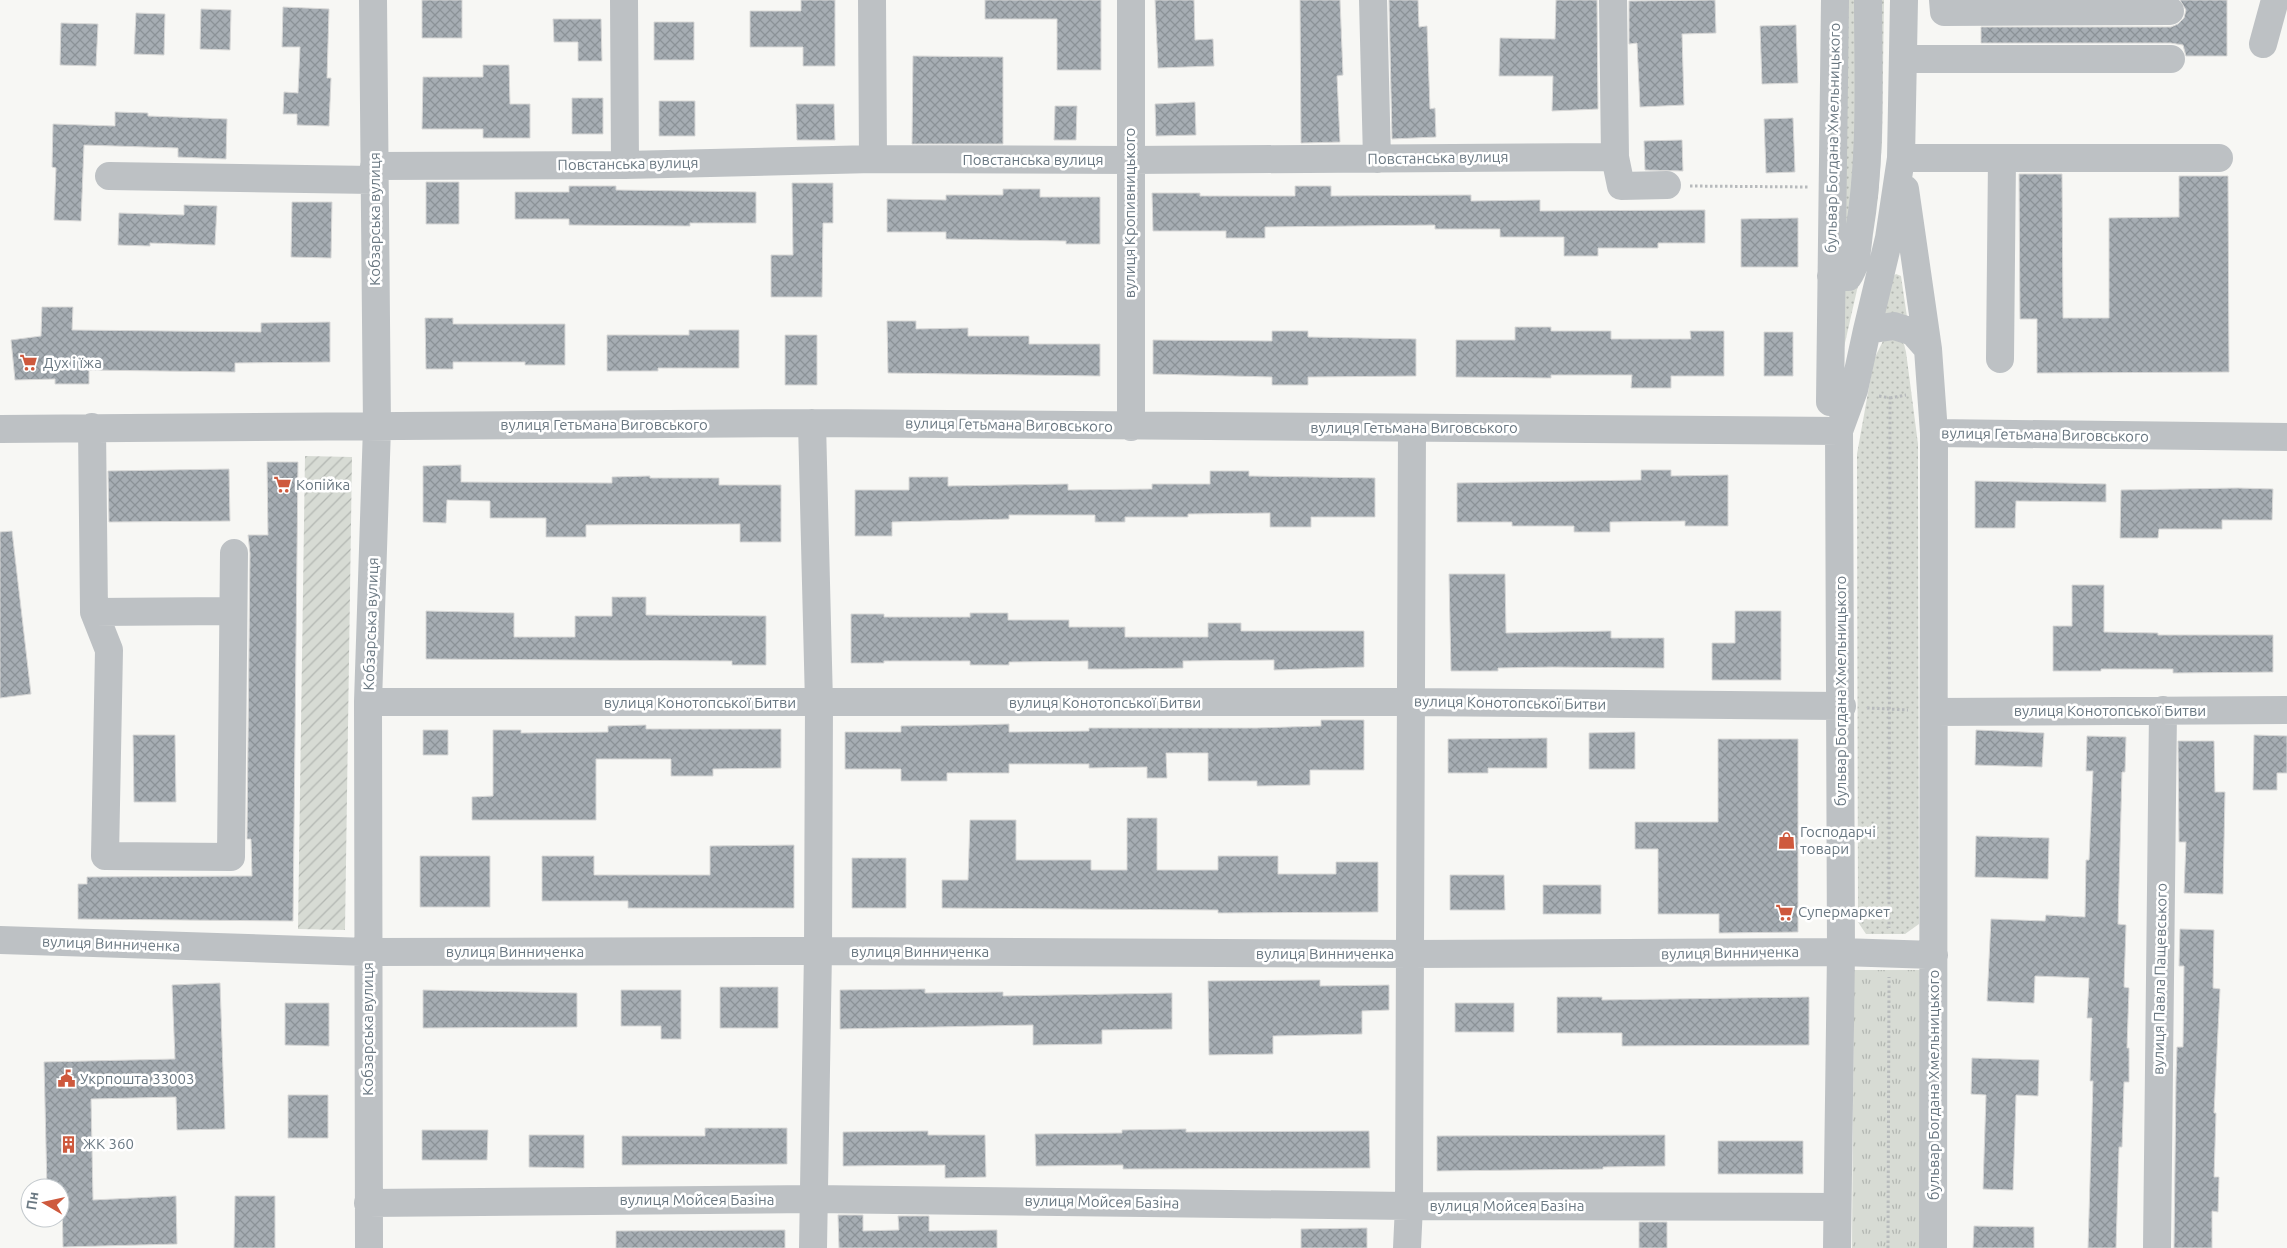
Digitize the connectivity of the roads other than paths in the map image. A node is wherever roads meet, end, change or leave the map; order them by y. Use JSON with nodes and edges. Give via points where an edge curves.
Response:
{"nodes":[{"id":1,"x":373,"y":0,"type":"edge"},
{"id":2,"x":624,"y":0,"type":"edge"},
{"id":3,"x":872,"y":0,"type":"edge"},
{"id":4,"x":1131,"y":0,"type":"edge"},
{"id":5,"x":1373,"y":0,"type":"edge"},
{"id":6,"x":1613,"y":0,"type":"edge"},
{"id":7,"x":1835,"y":0,"type":"edge"},
{"id":8,"x":1868,"y":0,"type":"edge"},
{"id":9,"x":1904,"y":0,"type":"edge"},
{"id":10,"x":1943,"y":0,"type":"edge"},
{"id":11,"x":2275,"y":0,"type":"edge"},
{"id":12,"x":2170,"y":11,"type":"dead end"},
{"id":13,"x":2263,"y":44,"type":"dead end"},
{"id":14,"x":1903,"y":59,"type":"junction"},
{"id":15,"x":2171,"y":59,"type":"dead end"},
{"id":16,"x":1834,"y":110,"type":"junction"},
{"id":17,"x":1867,"y":110,"type":"junction"},
{"id":18,"x":1902,"y":110,"type":"junction"},
{"id":19,"x":1615,"y":157,"type":"junction"},
{"id":20,"x":1901,"y":158,"type":"junction"},
{"id":21,"x":2002,"y":158,"type":"junction"},
{"id":22,"x":2219,"y":158,"type":"dead end"},
{"id":23,"x":872,"y":159,"type":"junction"},
{"id":24,"x":1377,"y":159,"type":"junction"},
{"id":25,"x":1129,"y":160,"type":"junction"},
{"id":26,"x":625,"y":165,"type":"junction"},
{"id":27,"x":374,"y":173,"type":"junction"},
{"id":28,"x":109,"y":176,"type":"dead end"},
{"id":29,"x":1667,"y":185,"type":"road end"},
{"id":30,"x":1831,"y":276,"type":"junction"},
{"id":31,"x":1867,"y":330,"type":"junction"},
{"id":32,"x":1928,"y":349,"type":"junction"},
{"id":33,"x":2000,"y":359,"type":"dead end"},
{"id":34,"x":1830,"y":402,"type":"dead end"},
{"id":35,"x":812,"y":423,"type":"junction"},
{"id":36,"x":92,"y":427,"type":"junction"},
{"id":37,"x":377,"y":427,"type":"junction"},
{"id":38,"x":1131,"y":427,"type":"junction"},
{"id":39,"x":0,"y":428,"type":"edge"},
{"id":40,"x":1412,"y":428,"type":"junction"},
{"id":41,"x":1839,"y":430,"type":"junction"},
{"id":42,"x":1934,"y":433,"type":"junction"},
{"id":43,"x":2287,"y":437,"type":"edge"},
{"id":44,"x":234,"y":553,"type":"dead end"},
{"id":45,"x":233,"y":611,"type":"junction"},
{"id":46,"x":94,"y":612,"type":"junction"},
{"id":47,"x":368,"y":702,"type":"junction"},
{"id":48,"x":1411,"y":702,"type":"junction"},
{"id":49,"x":819,"y":703,"type":"junction"},
{"id":50,"x":1842,"y":706,"type":"junction"},
{"id":51,"x":2163,"y":710,"type":"junction"},
{"id":52,"x":2287,"y":710,"type":"edge"},
{"id":53,"x":1934,"y":712,"type":"junction"},
{"id":54,"x":0,"y":940,"type":"edge"},
{"id":55,"x":818,"y":951,"type":"junction"},
{"id":56,"x":368,"y":952,"type":"junction"},
{"id":57,"x":1841,"y":952,"type":"junction"},
{"id":58,"x":1410,"y":954,"type":"junction"},
{"id":59,"x":1934,"y":955,"type":"junction"},
{"id":60,"x":813,"y":1199,"type":"junction"},
{"id":61,"x":368,"y":1202,"type":"junction"},
{"id":62,"x":1409,"y":1206,"type":"junction"},
{"id":63,"x":1837,"y":1207,"type":"junction"},
{"id":64,"x":369,"y":1248,"type":"edge"},
{"id":65,"x":813,"y":1248,"type":"edge"},
{"id":66,"x":1407,"y":1248,"type":"edge"},
{"id":67,"x":1837,"y":1248,"type":"edge"},
{"id":68,"x":1933,"y":1248,"type":"edge"},
{"id":69,"x":2157,"y":1248,"type":"edge"}],
"edges":[{"from":1,"to":27,"type":"street","name":"Кобзарська вулиця"},
{"from":2,"to":26,"type":"street"},
{"from":3,"to":23,"type":"street"},
{"from":4,"to":25,"type":"street","name":"вулиця Кропивницького"},
{"from":5,"to":24,"type":"street"},
{"from":6,"to":19,"type":"street"},
{"from":7,"to":16,"type":"street","name":"бульвар Богдана Хмельницького"},
{"from":8,"to":17,"type":"street"},
{"from":9,"to":14,"type":"street"},
{"from":10,"to":12,"type":"street","via":[[1944,12]]},
{"from":11,"to":13,"type":"street"},
{"from":14,"to":15,"type":"street"},
{"from":14,"to":18,"type":"street"},
{"from":16,"to":17,"type":"street"},
{"from":16,"to":30,"type":"street","name":"бульвар Богдана Хмельницького"},
{"from":17,"to":18,"type":"street"},
{"from":17,"to":30,"type":"street","via":[[1867,174],[1854,269],[1848,277]]},
{"from":18,"to":20,"type":"street"},
{"from":19,"to":24,"type":"street","name":"Повстанська вулиця"},
{"from":19,"to":29,"type":"street","via":[[1621,186]]},
{"from":20,"to":21,"type":"street"},
{"from":20,"to":31,"type":"street","via":[[1889,238]]},
{"from":20,"to":32,"type":"street","name":"вулиця Гетьмана Виговського"},
{"from":21,"to":22,"type":"street"},
{"from":21,"to":33,"type":"street"},
{"from":23,"to":25,"type":"street","name":"Повстанська вулиця"},
{"from":23,"to":26,"type":"street","name":"Повстанська вулиця"},
{"from":24,"to":25,"type":"street","name":"Повстанська вулиця"},
{"from":25,"to":38,"type":"street","name":"вулиця Кропивницького"},
{"from":26,"to":27,"type":"street","name":"Повстанська вулиця"},
{"from":27,"to":28,"type":"street","name":"Повстанська вулиця"},
{"from":27,"to":37,"type":"street","name":"Кобзарська вулиця"},
{"from":30,"to":34,"type":"street","name":"бульвар Богдана Хмельницького"},
{"from":31,"to":32,"type":"street","via":[[1894,326],[1913,332]]},
{"from":31,"to":41,"type":"street","via":[[1854,390]]},
{"from":32,"to":42,"type":"street","name":"вулиця Гетьмана Виговського"},
{"from":35,"to":37,"type":"street","name":"вулиця Гетьмана Виговського"},
{"from":35,"to":38,"type":"street","name":"вулиця Гетьмана Виговського"},
{"from":35,"to":49,"type":"street"},
{"from":36,"to":37,"type":"street","name":"вулиця Гетьмана Виговського"},
{"from":36,"to":39,"type":"street","name":"вулиця Гетьмана Виговського"},
{"from":36,"to":46,"type":"street"},
{"from":37,"to":47,"type":"street","name":"Кобзарська вулиця"},
{"from":38,"to":40,"type":"street","name":"вулиця Гетьмана Виговського"},
{"from":40,"to":41,"type":"street","name":"вулиця Гетьмана Виговського"},
{"from":40,"to":48,"type":"street"},
{"from":41,"to":50,"type":"street","name":"бульвар Богдана Хмельницького"},
{"from":42,"to":43,"type":"street","name":"вулиця Гетьмана Виговського"},
{"from":42,"to":53,"type":"street"},
{"from":44,"to":45,"type":"street"},
{"from":45,"to":46,"type":"street"},
{"from":45,"to":46,"type":"street","via":[[231,857],[105,856],[109,650]]},
{"from":47,"to":49,"type":"street","name":"вулиця Конотопської Битви"},
{"from":47,"to":56,"type":"street","name":"Кобзарська вулиця"},
{"from":48,"to":49,"type":"street","name":"вулиця Конотопської Битви"},
{"from":48,"to":50,"type":"street","name":"вулиця Конотопської Битви"},
{"from":48,"to":58,"type":"street"},
{"from":49,"to":55,"type":"street"},
{"from":50,"to":57,"type":"street","name":"бульвар Богдана Хмельницького"},
{"from":51,"to":52,"type":"street","name":"вулиця Конотопської Битви"},
{"from":51,"to":53,"type":"street","name":"вулиця Конотопської Битви"},
{"from":51,"to":69,"type":"street","name":"вулиця Павла Пащевського"},
{"from":53,"to":59,"type":"street"},
{"from":54,"to":56,"type":"street","name":"вулиця Винниченка"},
{"from":55,"to":56,"type":"street","name":"вулиця Винниченка"},
{"from":55,"to":58,"type":"street","name":"вулиця Винниченка"},
{"from":55,"to":60,"type":"street"},
{"from":56,"to":61,"type":"street","name":"Кобзарська вулиця"},
{"from":57,"to":58,"type":"street","name":"вулиця Винниченка"},
{"from":57,"to":59,"type":"street","name":"бульвар Богдана Хмельницького"},
{"from":57,"to":63,"type":"street","name":"бульвар Богдана Хмельницького"},
{"from":58,"to":62,"type":"street"},
{"from":59,"to":68,"type":"street","name":"бульвар Богдана Хмельницького"},
{"from":60,"to":61,"type":"street","name":"вулиця Мойсея Базіна"},
{"from":60,"to":62,"type":"street","name":"вулиця Мойсея Базіна"},
{"from":60,"to":65,"type":"street"},
{"from":61,"to":64,"type":"street","name":"Кобзарська вулиця"},
{"from":62,"to":63,"type":"street","name":"вулиця Мойсея Базіна"},
{"from":62,"to":66,"type":"street"},
{"from":63,"to":67,"type":"street","name":"бульвар Богдана Хмельницького"}]}
